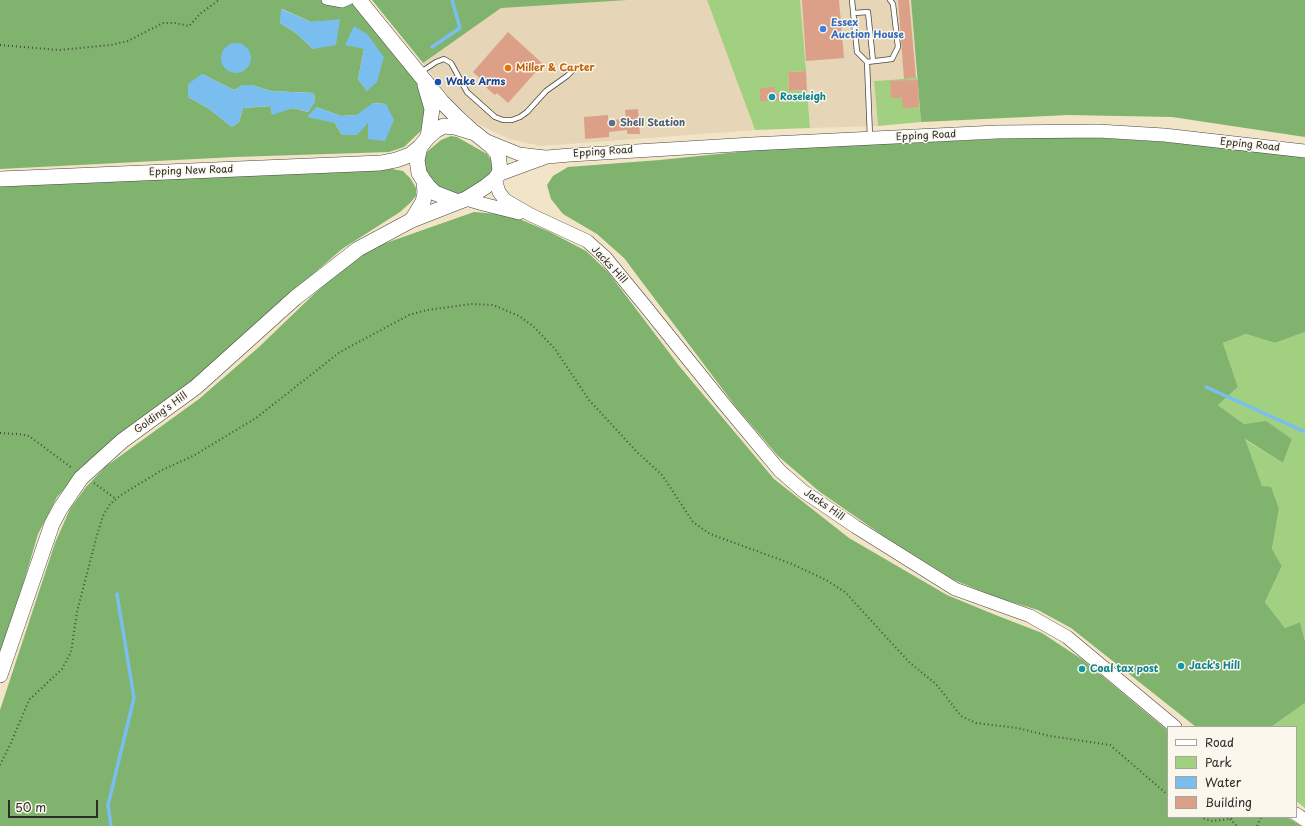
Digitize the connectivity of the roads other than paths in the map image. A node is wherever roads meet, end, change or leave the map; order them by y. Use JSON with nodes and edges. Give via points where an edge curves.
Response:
{"nodes":[{"id":1,"x":326,"y":0,"type":"edge"},
{"id":2,"x":350,"y":0,"type":"edge"},
{"id":3,"x":359,"y":0,"type":"edge"},
{"id":4,"x":852,"y":0,"type":"edge"},
{"id":5,"x":890,"y":0,"type":"edge"},
{"id":6,"x":854,"y":13,"type":"junction"},
{"id":7,"x":873,"y":61,"type":"junction"},
{"id":8,"x":867,"y":62,"type":"junction"},
{"id":9,"x":572,"y":71,"type":"dead end"},
{"id":10,"x":421,"y":77,"type":"junction"},
{"id":11,"x":479,"y":136,"type":"junction"},
{"id":12,"x":870,"y":139,"type":"junction"},
{"id":13,"x":424,"y":142,"type":"junction"},
{"id":14,"x":1305,"y":151,"type":"edge"},
{"id":15,"x":547,"y":157,"type":"junction"},
{"id":16,"x":381,"y":162,"type":"junction"},
{"id":17,"x":422,"y":177,"type":"junction"},
{"id":18,"x":497,"y":177,"type":"junction"},
{"id":19,"x":0,"y":179,"type":"edge"},
{"id":20,"x":462,"y":201,"type":"junction"},
{"id":21,"x":530,"y":215,"type":"junction"},
{"id":22,"x":412,"y":220,"type":"junction"},
{"id":23,"x":0,"y":675,"type":"edge"},
{"id":24,"x":1174,"y":726,"type":"edge"}],
"edges":[{"from":1,"to":2,"type":"street","via":[[342,3]]},
{"from":3,"to":10,"type":"main road"},
{"from":4,"to":6,"type":"lane"},
{"from":5,"to":7,"type":"lane","via":[[893,4],[898,47],[892,59]]},
{"from":6,"to":7,"type":"lane","via":[[868,12]]},
{"from":6,"to":8,"type":"lane","via":[[857,52]]},
{"from":7,"to":8,"type":"lane"},
{"from":8,"to":12,"type":"lane"},
{"from":9,"to":10,"type":"lane","via":[[546,91],[527,112],[512,120],[495,117],[466,92],[456,70],[444,59],[436,62]]},
{"from":10,"to":11,"type":"main road","via":[[458,118]]},
{"from":10,"to":13,"type":"main road","via":[[432,109]]},
{"from":11,"to":13,"type":"main road","via":[[455,127],[444,126]]},
{"from":11,"to":15,"type":"main road","name":"Epping Road","via":[[519,154]]},
{"from":11,"to":18,"type":"main road","via":[[498,154],[500,170]]},
{"from":12,"to":14,"type":"main road","name":"Epping Road","via":[[997,132],[1098,131],[1164,135]]},
{"from":12,"to":15,"type":"main road","name":"Epping Road"},
{"from":13,"to":16,"type":"main road","name":"Epping New Road","via":[[410,155]]},
{"from":13,"to":17,"type":"main road","via":[[417,160]]},
{"from":15,"to":18,"type":"main road","name":"Epping Road"},
{"from":16,"to":17,"type":"main road","name":"Epping New Road","via":[[409,167]]},
{"from":16,"to":19,"type":"main road","name":"Epping New Road"},
{"from":17,"to":20,"type":"main road","via":[[435,193]]},
{"from":17,"to":22,"type":"main road","via":[[425,194]]},
{"from":18,"to":20,"type":"main road"},
{"from":18,"to":21,"type":"main road","via":[[499,192],[505,200]]},
{"from":20,"to":21,"type":"main road"},
{"from":20,"to":22,"type":"main road","name":"Golding's Hill"},
{"from":21,"to":24,"type":"main road","name":"Jacks Hill","via":[[587,241],[605,257],[780,471],[803,491],[954,589],[1030,616],[1067,637]]},
{"from":22,"to":23,"type":"main road","name":"Golding's Hill","via":[[358,249],[295,298],[196,387],[122,441],[83,475],[52,524]]}]}
